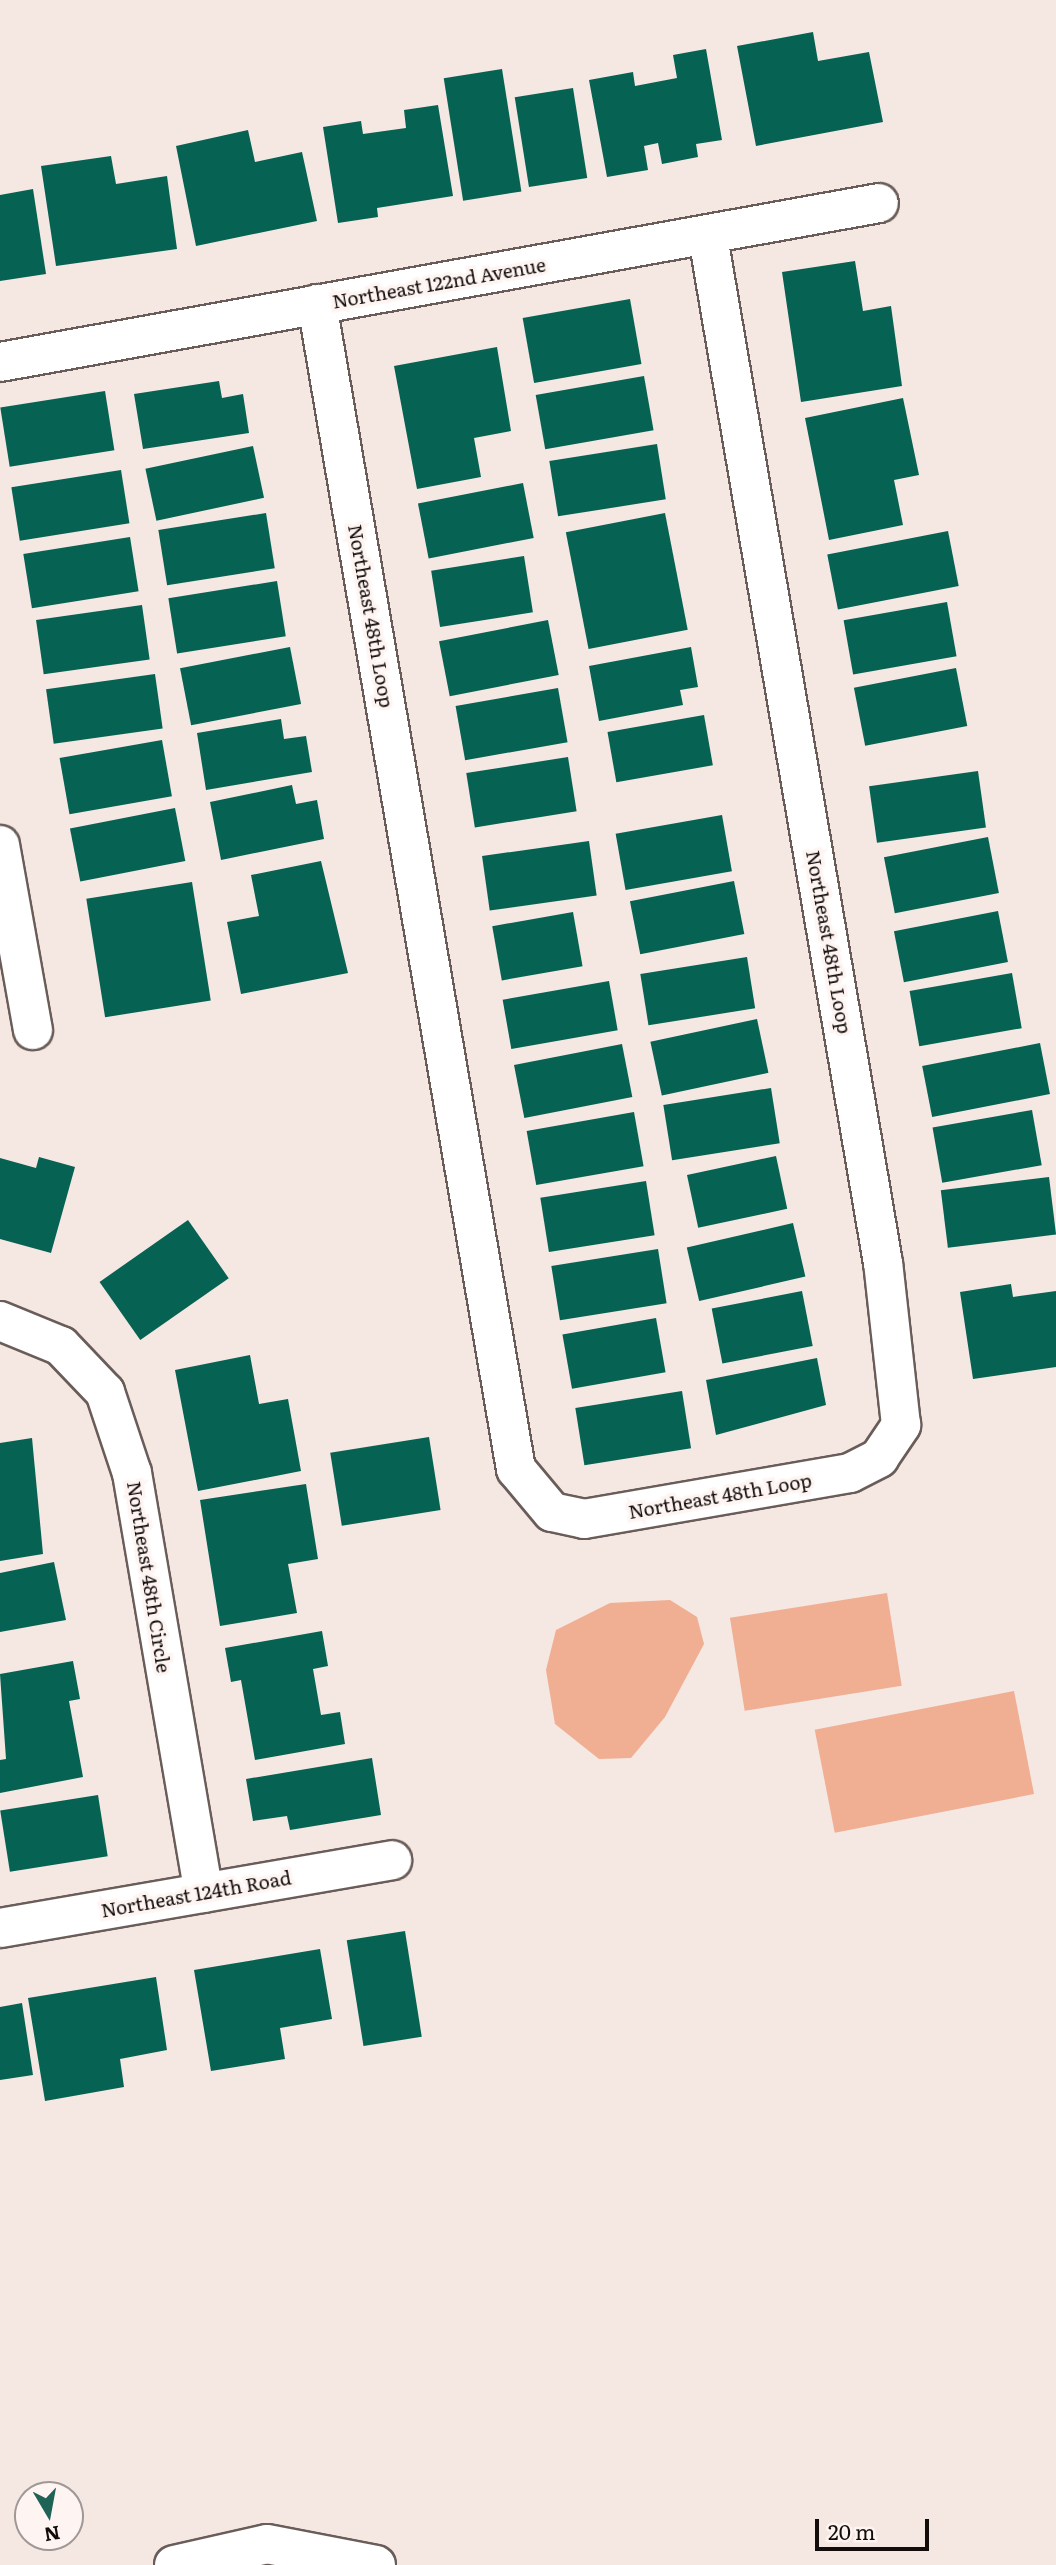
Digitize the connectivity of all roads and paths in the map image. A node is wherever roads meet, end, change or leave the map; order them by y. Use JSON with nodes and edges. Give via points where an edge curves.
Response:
{"nodes":[{"id":1,"x":879,"y":203,"type":"dead end"},
{"id":2,"x":708,"y":237,"type":"junction"},
{"id":3,"x":317,"y":304,"type":"junction"},
{"id":4,"x":0,"y":362,"type":"edge"},
{"id":5,"x":0,"y":845,"type":"edge"},
{"id":6,"x":6,"y":913,"type":"edge"},
{"id":7,"x":33,"y":1030,"type":"dead end"},
{"id":8,"x":0,"y":1321,"type":"edge"},
{"id":9,"x":392,"y":1860,"type":"dead end"},
{"id":10,"x":204,"y":1893,"type":"junction"},
{"id":11,"x":0,"y":1928,"type":"edge"},
{"id":12,"x":174,"y":2565,"type":"edge"},
{"id":13,"x":376,"y":2565,"type":"edge"}],
"edges":[{"from":1,"to":2,"type":"street","name":"Northeast 122nd Avenue"},
{"from":2,"to":3,"type":"street","name":"Northeast 122nd Avenue"},
{"from":2,"to":3,"type":"street","name":"Northeast 48th Loop","via":[[883,1263],[901,1425],[879,1458],[850,1473],[584,1519],[552,1512],[516,1469]]},
{"from":3,"to":4,"type":"street","name":"Northeast 122nd Avenue"},
{"from":5,"to":6,"type":"street"},
{"from":6,"to":7,"type":"street"},
{"from":8,"to":10,"type":"street","name":"Northeast 48th Circle","via":[[61,1346],[105,1392],[132,1473]]},
{"from":9,"to":10,"type":"street","name":"Northeast 124th Road"},
{"from":10,"to":11,"type":"street","name":"Northeast 124th Road"},
{"from":12,"to":13,"type":"street","via":[[267,2544]]}]}
